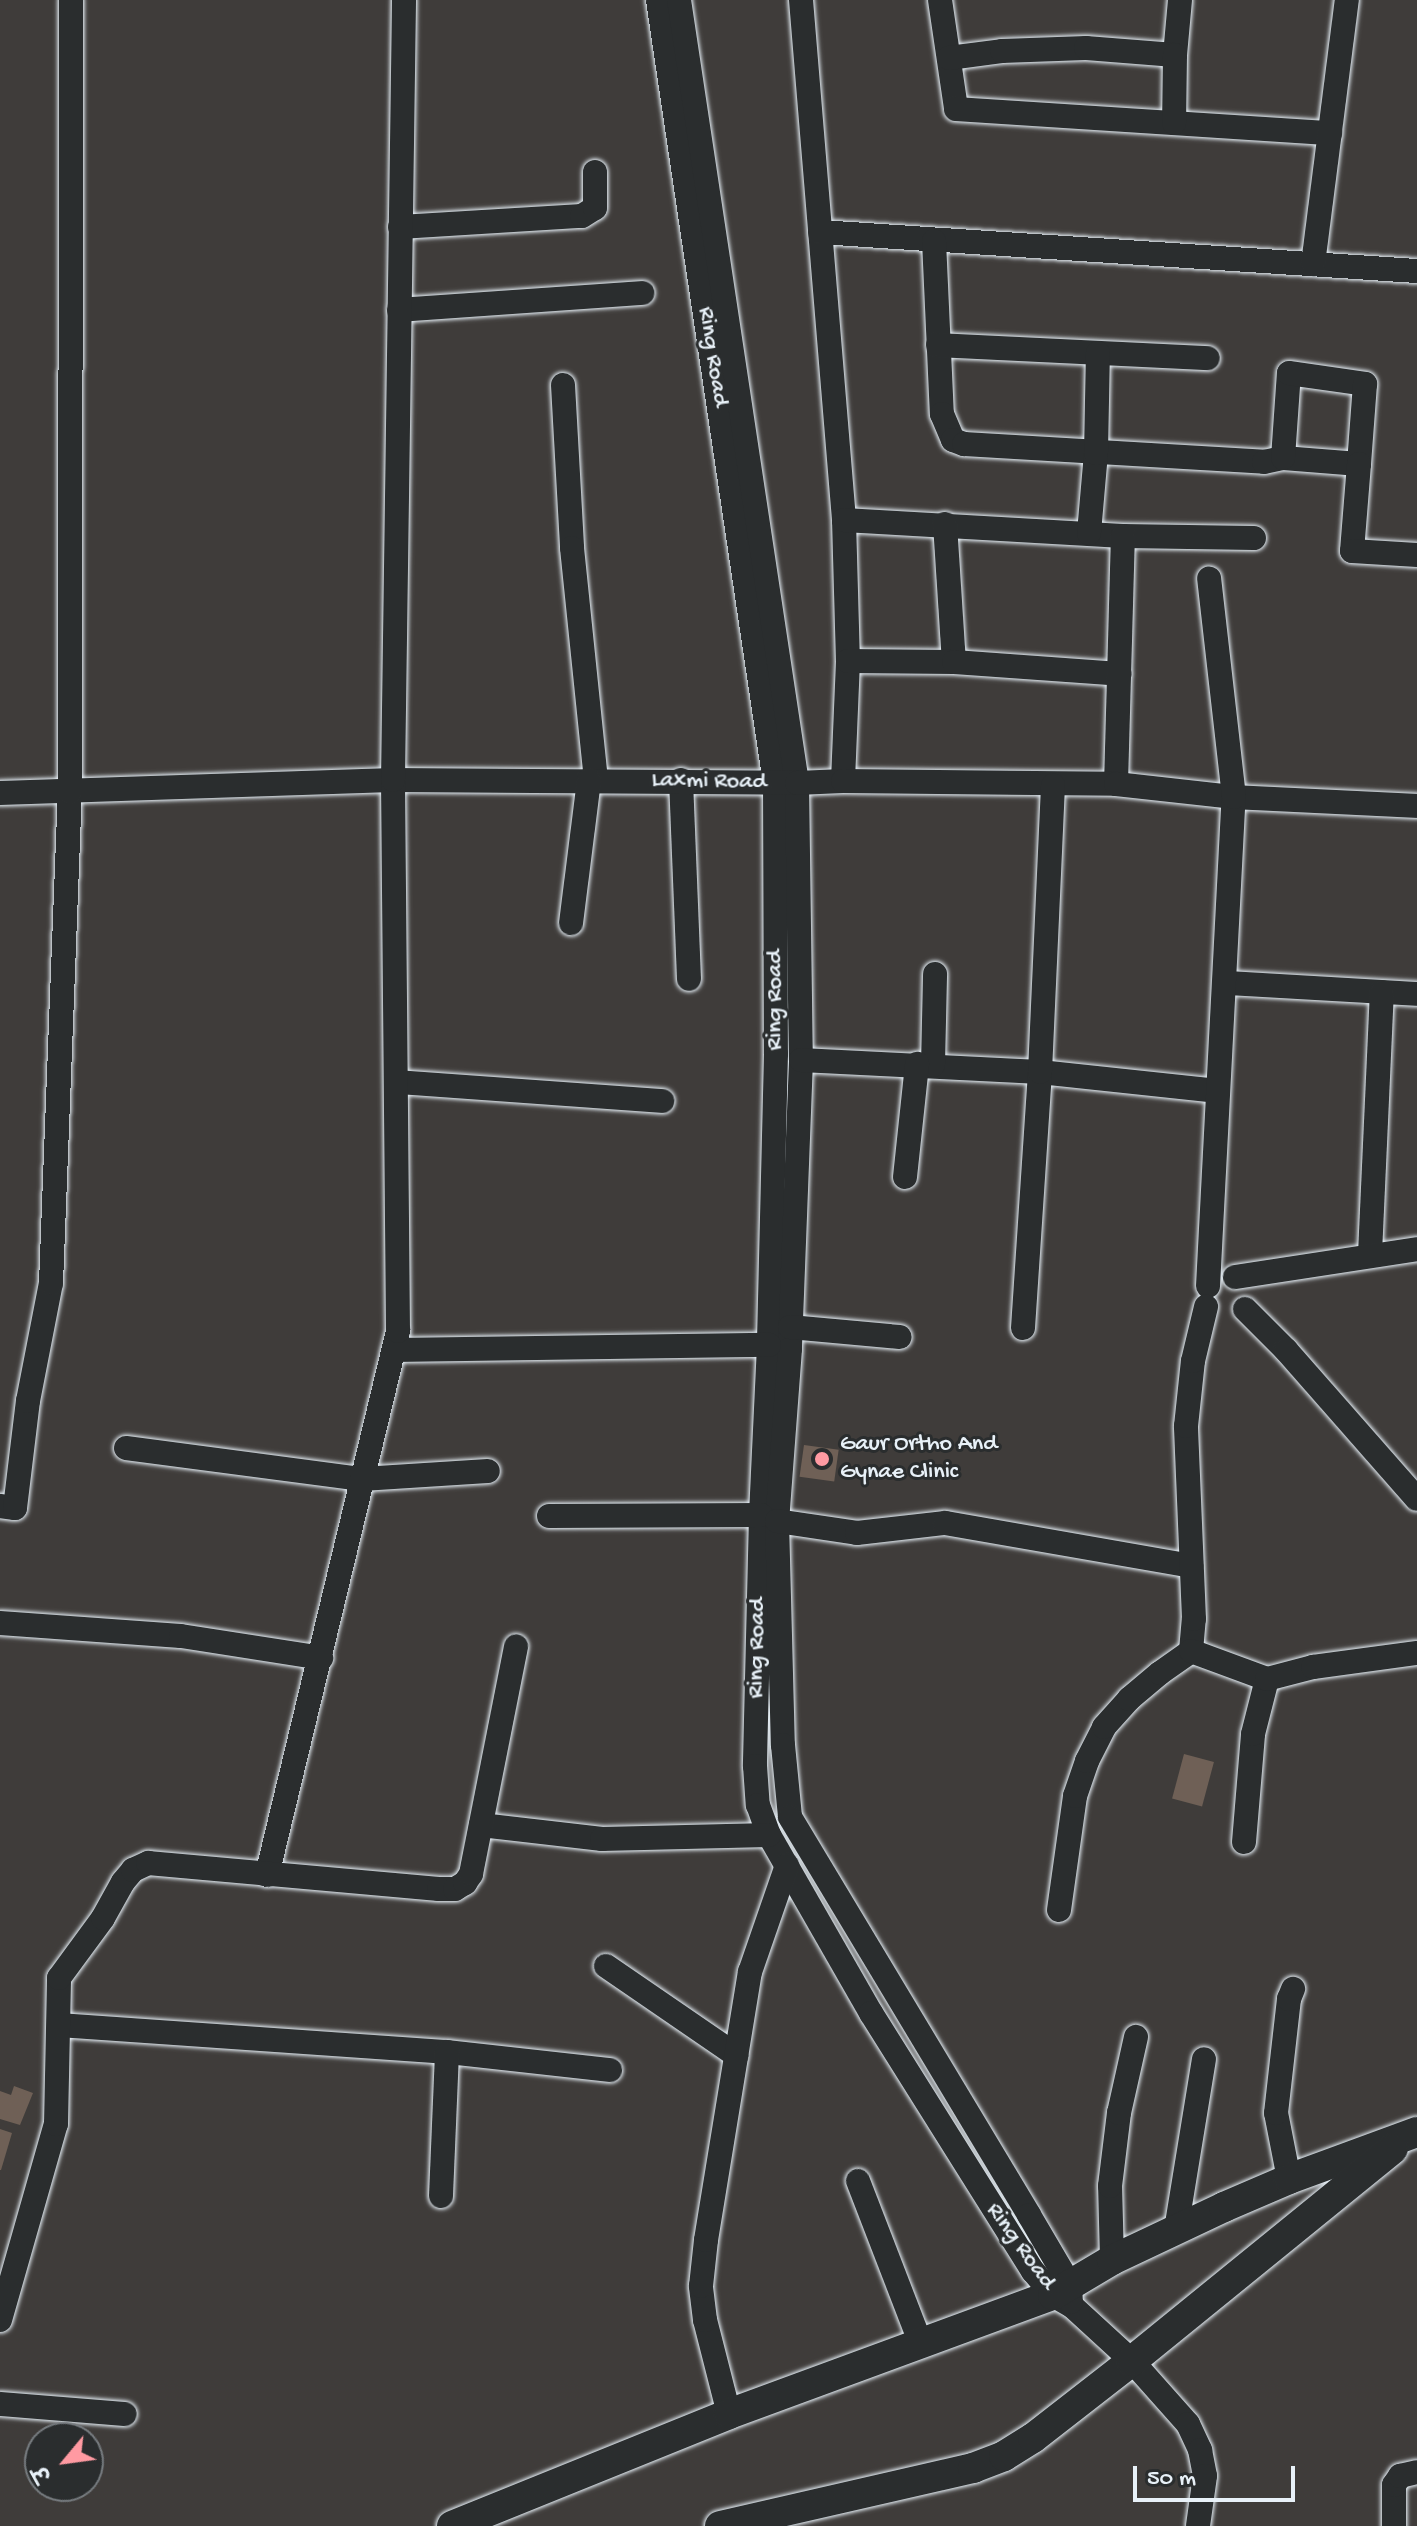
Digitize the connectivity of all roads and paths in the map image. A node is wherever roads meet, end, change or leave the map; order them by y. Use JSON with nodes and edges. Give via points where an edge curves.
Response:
{"nodes":[{"id":1,"x":71,"y":0,"type":"edge"},
{"id":2,"x":404,"y":0,"type":"edge"},
{"id":3,"x":658,"y":0,"type":"edge"},
{"id":4,"x":679,"y":0,"type":"edge"},
{"id":5,"x":801,"y":0,"type":"edge"},
{"id":6,"x":940,"y":0,"type":"edge"},
{"id":7,"x":1180,"y":0,"type":"edge"},
{"id":8,"x":1347,"y":0,"type":"edge"},
{"id":9,"x":1175,"y":55,"type":"junction"},
{"id":10,"x":949,"y":58,"type":"junction"},
{"id":11,"x":1174,"y":123,"type":"junction"},
{"id":12,"x":1330,"y":133,"type":"junction"},
{"id":13,"x":595,"y":172,"type":"dead end"},
{"id":14,"x":400,"y":227,"type":"junction"},
{"id":15,"x":820,"y":232,"type":"junction"},
{"id":16,"x":934,"y":241,"type":"junction"},
{"id":17,"x":1313,"y":264,"type":"junction"},
{"id":18,"x":1417,"y":271,"type":"edge"},
{"id":19,"x":642,"y":293,"type":"dead end"},
{"id":20,"x":399,"y":310,"type":"junction"},
{"id":21,"x":938,"y":345,"type":"junction"},
{"id":22,"x":1098,"y":353,"type":"junction"},
{"id":23,"x":1208,"y":358,"type":"dead end"},
{"id":24,"x":563,"y":385,"type":"dead end"},
{"id":25,"x":1096,"y":453,"type":"junction"},
{"id":26,"x":1283,"y":458,"type":"junction"},
{"id":27,"x":1359,"y":464,"type":"junction"},
{"id":28,"x":844,"y":520,"type":"junction"},
{"id":29,"x":945,"y":524,"type":"junction"},
{"id":30,"x":1089,"y":533,"type":"junction"},
{"id":31,"x":1123,"y":536,"type":"junction"},
{"id":32,"x":1254,"y":538,"type":"dead end"},
{"id":33,"x":1417,"y":555,"type":"edge"},
{"id":34,"x":1209,"y":578,"type":"dead end"},
{"id":35,"x":848,"y":661,"type":"junction"},
{"id":36,"x":954,"y":662,"type":"junction"},
{"id":37,"x":1120,"y":674,"type":"junction"},
{"id":38,"x":393,"y":780,"type":"junction"},
{"id":39,"x":681,"y":780,"type":"junction"},
{"id":40,"x":593,"y":781,"type":"junction"},
{"id":41,"x":843,"y":781,"type":"junction"},
{"id":42,"x":786,"y":783,"type":"junction"},
{"id":43,"x":1116,"y":784,"type":"junction"},
{"id":44,"x":1053,"y":785,"type":"junction"},
{"id":45,"x":70,"y":792,"type":"junction"},
{"id":46,"x":0,"y":793,"type":"edge"},
{"id":47,"x":1234,"y":797,"type":"junction"},
{"id":48,"x":1417,"y":806,"type":"edge"},
{"id":49,"x":571,"y":923,"type":"dead end"},
{"id":50,"x":935,"y":974,"type":"dead end"},
{"id":51,"x":689,"y":979,"type":"dead end"},
{"id":52,"x":1227,"y":983,"type":"junction"},
{"id":53,"x":1382,"y":992,"type":"junction"},
{"id":54,"x":1417,"y":994,"type":"edge"},
{"id":55,"x":801,"y":1060,"type":"junction"},
{"id":56,"x":925,"y":1065,"type":"junction"},
{"id":57,"x":1040,"y":1072,"type":"junction"},
{"id":58,"x":397,"y":1082,"type":"junction"},
{"id":59,"x":1218,"y":1091,"type":"junction"},
{"id":60,"x":662,"y":1101,"type":"dead end"},
{"id":61,"x":905,"y":1177,"type":"dead end"},
{"id":62,"x":1417,"y":1249,"type":"edge"},
{"id":63,"x":1370,"y":1254,"type":"junction"},
{"id":64,"x":1235,"y":1277,"type":"junction"},
{"id":65,"x":1207,"y":1296,"type":"junction"},
{"id":66,"x":1245,"y":1309,"type":"junction"},
{"id":67,"x":790,"y":1327,"type":"junction"},
{"id":68,"x":1023,"y":1328,"type":"dead end"},
{"id":69,"x":900,"y":1337,"type":"dead end"},
{"id":70,"x":769,"y":1345,"type":"junction"},
{"id":71,"x":394,"y":1350,"type":"junction"},
{"id":72,"x":126,"y":1448,"type":"dead end"},
{"id":73,"x":488,"y":1471,"type":"dead end"},
{"id":74,"x":362,"y":1479,"type":"junction"},
{"id":75,"x":1417,"y":1499,"type":"edge"},
{"id":76,"x":0,"y":1506,"type":"edge"},
{"id":77,"x":549,"y":1516,"type":"dead end"},
{"id":78,"x":769,"y":1518,"type":"junction"},
{"id":79,"x":1191,"y":1566,"type":"junction"},
{"id":80,"x":0,"y":1623,"type":"edge"},
{"id":81,"x":516,"y":1646,"type":"dead end"},
{"id":82,"x":1191,"y":1651,"type":"junction"},
{"id":83,"x":1417,"y":1653,"type":"edge"},
{"id":84,"x":321,"y":1658,"type":"junction"},
{"id":85,"x":1267,"y":1679,"type":"junction"},
{"id":86,"x":481,"y":1825,"type":"junction"},
{"id":87,"x":769,"y":1835,"type":"junction"},
{"id":88,"x":1244,"y":1842,"type":"dead end"},
{"id":89,"x":787,"y":1865,"type":"junction"},
{"id":90,"x":267,"y":1875,"type":"junction"},
{"id":91,"x":1059,"y":1910,"type":"dead end"},
{"id":92,"x":606,"y":1966,"type":"dead end"},
{"id":93,"x":1293,"y":1989,"type":"dead end"},
{"id":94,"x":60,"y":2025,"type":"junction"},
{"id":95,"x":1136,"y":2037,"type":"dead end"},
{"id":96,"x":447,"y":2052,"type":"junction"},
{"id":97,"x":736,"y":2055,"type":"junction"},
{"id":98,"x":1204,"y":2059,"type":"dead end"},
{"id":99,"x":610,"y":2070,"type":"dead end"},
{"id":100,"x":1414,"y":2133,"type":"edge"},
{"id":101,"x":1289,"y":2179,"type":"junction"},
{"id":102,"x":858,"y":2181,"type":"dead end"},
{"id":103,"x":441,"y":2196,"type":"dead end"},
{"id":104,"x":1176,"y":2230,"type":"junction"},
{"id":105,"x":1112,"y":2260,"type":"junction"},
{"id":106,"x":1065,"y":2296,"type":"junction"},
{"id":107,"x":0,"y":2320,"type":"edge"},
{"id":108,"x":921,"y":2344,"type":"junction"},
{"id":109,"x":1132,"y":2361,"type":"junction"},
{"id":110,"x":0,"y":2404,"type":"edge"},
{"id":111,"x":125,"y":2414,"type":"dead end"},
{"id":112,"x":729,"y":2414,"type":"junction"},
{"id":113,"x":1417,"y":2472,"type":"edge"},
{"id":114,"x":452,"y":2526,"type":"edge"},
{"id":115,"x":720,"y":2526,"type":"edge"},
{"id":116,"x":1198,"y":2526,"type":"edge"},
{"id":117,"x":1394,"y":2526,"type":"edge"}],
"edges":[{"from":1,"to":45,"type":"street"},
{"from":2,"to":14,"type":"street"},
{"from":3,"to":42,"type":"street","name":"Ring Road"},
{"from":4,"to":42,"type":"street","name":"Ring Road"},
{"from":5,"to":15,"type":"street"},
{"from":6,"to":10,"type":"street"},
{"from":7,"to":9,"type":"street"},
{"from":8,"to":12,"type":"street"},
{"from":9,"to":10,"type":"street","via":[[1086,48]]},
{"from":9,"to":11,"type":"street"},
{"from":10,"to":11,"type":"street","via":[[956,109]]},
{"from":11,"to":12,"type":"street"},
{"from":12,"to":17,"type":"street"},
{"from":13,"to":14,"type":"street","via":[[595,208],[582,216]]},
{"from":14,"to":20,"type":"street"},
{"from":15,"to":16,"type":"street"},
{"from":15,"to":28,"type":"street"},
{"from":16,"to":17,"type":"street"},
{"from":16,"to":21,"type":"street"},
{"from":17,"to":18,"type":"street"},
{"from":19,"to":20,"type":"street"},
{"from":20,"to":38,"type":"street"},
{"from":21,"to":22,"type":"street"},
{"from":21,"to":25,"type":"street","via":[[942,414],[953,440]]},
{"from":22,"to":23,"type":"street"},
{"from":22,"to":25,"type":"street"},
{"from":24,"to":40,"type":"street"},
{"from":25,"to":26,"type":"street","via":[[1264,462]]},
{"from":25,"to":30,"type":"street"},
{"from":26,"to":27,"type":"street"},
{"from":26,"to":27,"type":"street","via":[[1289,373],[1365,384]]},
{"from":27,"to":33,"type":"street","via":[[1352,551]]},
{"from":28,"to":29,"type":"street"},
{"from":28,"to":35,"type":"street"},
{"from":29,"to":30,"type":"street"},
{"from":29,"to":36,"type":"street"},
{"from":30,"to":31,"type":"street"},
{"from":31,"to":32,"type":"street"},
{"from":31,"to":37,"type":"street"},
{"from":34,"to":47,"type":"street"},
{"from":35,"to":36,"type":"street"},
{"from":35,"to":41,"type":"street"},
{"from":36,"to":37,"type":"street"},
{"from":37,"to":43,"type":"street"},
{"from":38,"to":40,"type":"street","name":"Laxmi Road"},
{"from":38,"to":45,"type":"street","name":"Laxmi Road"},
{"from":38,"to":58,"type":"street"},
{"from":39,"to":40,"type":"street","name":"Laxmi Road"},
{"from":39,"to":42,"type":"street","name":"Laxmi Road"},
{"from":39,"to":51,"type":"street"},
{"from":40,"to":49,"type":"street"},
{"from":41,"to":42,"type":"street","name":"Laxmi Road"},
{"from":41,"to":44,"type":"street","name":"Laxmi Road"},
{"from":42,"to":55,"type":"street","name":"Ring Road"},
{"from":42,"to":70,"type":"street","name":"Ring Road"},
{"from":43,"to":44,"type":"street","name":"Laxmi Road"},
{"from":43,"to":47,"type":"street","name":"Laxmi Road"},
{"from":44,"to":57,"type":"street"},
{"from":45,"to":46,"type":"street","name":"Laxmi Road"},
{"from":45,"to":76,"type":"street","via":[[51,1283],[28,1401],[15,1508]]},
{"from":47,"to":48,"type":"street","name":"Laxmi Road"},
{"from":47,"to":52,"type":"street"},
{"from":50,"to":56,"type":"street"},
{"from":52,"to":53,"type":"street"},
{"from":52,"to":59,"type":"street"},
{"from":53,"to":54,"type":"street"},
{"from":53,"to":63,"type":"street"},
{"from":55,"to":56,"type":"street"},
{"from":55,"to":67,"type":"street","name":"Ring Road"},
{"from":56,"to":57,"type":"street"},
{"from":56,"to":61,"type":"street"},
{"from":57,"to":59,"type":"street"},
{"from":57,"to":68,"type":"street"},
{"from":58,"to":60,"type":"street"},
{"from":58,"to":71,"type":"street"},
{"from":59,"to":65,"type":"street"},
{"from":62,"to":63,"type":"street"},
{"from":63,"to":64,"type":"street"},
{"from":64,"to":65,"type":"street","via":[[1222,1276]]},
{"from":64,"to":66,"type":"street","via":[[1246,1287]]},
{"from":65,"to":66,"type":"street","via":[[1221,1319],[1234,1318]]},
{"from":65,"to":79,"type":"street","via":[[1188,1400]]},
{"from":66,"to":75,"type":"street"},
{"from":67,"to":69,"type":"street"},
{"from":67,"to":78,"type":"street","name":"Ring Road"},
{"from":70,"to":71,"type":"street"},
{"from":70,"to":78,"type":"street","name":"Ring Road"},
{"from":71,"to":74,"type":"street"},
{"from":72,"to":74,"type":"street"},
{"from":73,"to":74,"type":"street"},
{"from":74,"to":84,"type":"street"},
{"from":77,"to":78,"type":"street"},
{"from":78,"to":79,"type":"street","via":[[857,1533],[945,1523]]},
{"from":78,"to":87,"type":"street","name":"Ring Road","via":[[755,1766],[758,1805]]},
{"from":78,"to":106,"type":"street","name":"Ring Road","via":[[790,1817]]},
{"from":79,"to":82,"type":"street"},
{"from":80,"to":84,"type":"street","via":[[181,1636]]},
{"from":81,"to":86,"type":"street"},
{"from":82,"to":85,"type":"street"},
{"from":82,"to":91,"type":"street","via":[[1129,1699],[1098,1738],[1075,1796]]},
{"from":83,"to":85,"type":"street"},
{"from":84,"to":90,"type":"street"},
{"from":85,"to":88,"type":"street","via":[[1253,1734]]},
{"from":86,"to":87,"type":"street","via":[[602,1839]]},
{"from":86,"to":90,"type":"street","via":[[471,1874],[455,1889]]},
{"from":87,"to":89,"type":"street","name":"Ring Road"},
{"from":89,"to":97,"type":"street","via":[[750,1972]]},
{"from":89,"to":106,"type":"street","name":"Ring Road","via":[[1017,2248]]},
{"from":90,"to":94,"type":"street","via":[[148,1863],[133,1870],[59,1978]]},
{"from":92,"to":97,"type":"street"},
{"from":93,"to":101,"type":"street","via":[[1276,2113]]},
{"from":94,"to":96,"type":"street"},
{"from":94,"to":107,"type":"street","via":[[59,2092],[50,2153]]},
{"from":95,"to":105,"type":"street","via":[[1110,2186]]},
{"from":96,"to":99,"type":"street"},
{"from":96,"to":103,"type":"street"},
{"from":97,"to":112,"type":"street","via":[[701,2286]]},
{"from":98,"to":104,"type":"street"},
{"from":100,"to":101,"type":"main road"},
{"from":100,"to":109,"type":"main road"},
{"from":101,"to":104,"type":"main road"},
{"from":102,"to":108,"type":"street"},
{"from":104,"to":105,"type":"main road"},
{"from":105,"to":106,"type":"main road"},
{"from":106,"to":108,"type":"main road"},
{"from":106,"to":109,"type":"street"},
{"from":108,"to":112,"type":"main road"},
{"from":109,"to":115,"type":"main road","via":[[1004,2456],[973,2468]]},
{"from":109,"to":116,"type":"street","via":[[1178,2411],[1200,2450],[1205,2476]]},
{"from":110,"to":111,"type":"street"},
{"from":112,"to":114,"type":"main road"},
{"from":113,"to":117,"type":"street","via":[[1400,2476],[1394,2485]]}]}
